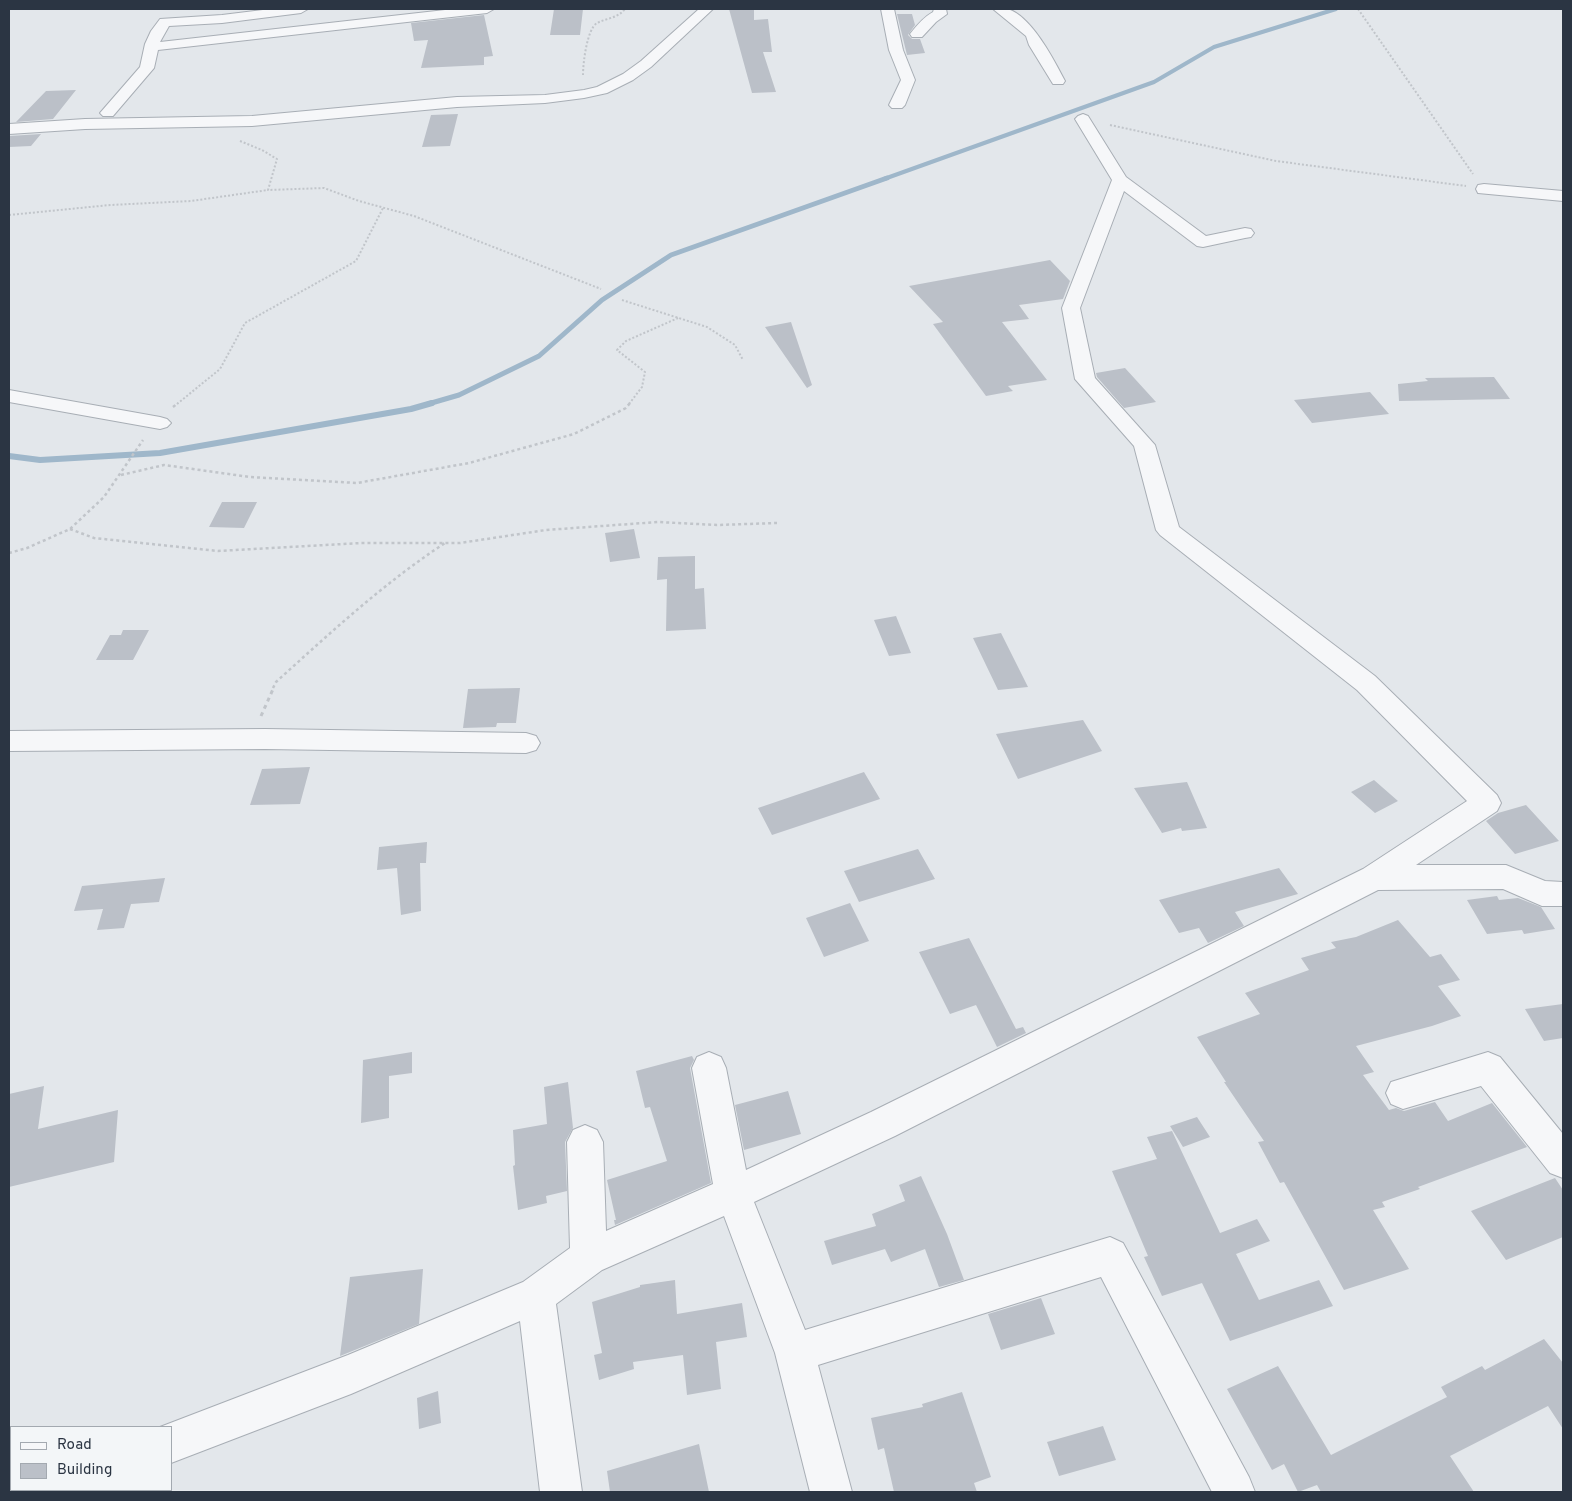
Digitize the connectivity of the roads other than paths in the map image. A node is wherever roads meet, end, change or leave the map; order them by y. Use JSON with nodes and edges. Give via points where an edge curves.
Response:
{"nodes":[{"id":1,"x":300,"y":9,"type":"edge"},
{"id":2,"x":487,"y":9,"type":"edge"},
{"id":3,"x":706,"y":9,"type":"edge"},
{"id":4,"x":940,"y":9,"type":"edge"},
{"id":5,"x":998,"y":9,"type":"edge"},
{"id":6,"x":892,"y":11,"type":"edge"},
{"id":7,"x":917,"y":34,"type":"dead end"},
{"id":8,"x":151,"y":47,"type":"junction"},
{"id":9,"x":1058,"y":81,"type":"dead end"},
{"id":10,"x":897,"y":106,"type":"dead end"},
{"id":11,"x":108,"y":113,"type":"dead end"},
{"id":12,"x":1083,"y":119,"type":"road end"},
{"id":13,"x":9,"y":129,"type":"edge"},
{"id":14,"x":1120,"y":180,"type":"junction"},
{"id":15,"x":1484,"y":189,"type":"road end"},
{"id":16,"x":1563,"y":196,"type":"edge"},
{"id":17,"x":1245,"y":233,"type":"dead end"},
{"id":18,"x":9,"y":396,"type":"edge"},
{"id":19,"x":160,"y":423,"type":"road end"},
{"id":20,"x":9,"y":741,"type":"edge"},
{"id":21,"x":526,"y":743,"type":"dead end"},
{"id":22,"x":1374,"y":878,"type":"junction"},
{"id":23,"x":1563,"y":894,"type":"edge"},
{"id":24,"x":708,"y":1068,"type":"dead end"},
{"id":25,"x":1403,"y":1093,"type":"dead end"},
{"id":26,"x":585,"y":1142,"type":"dead end"},
{"id":27,"x":1563,"y":1161,"type":"edge"},
{"id":28,"x":733,"y":1194,"type":"junction"},
{"id":29,"x":589,"y":1257,"type":"junction"},
{"id":30,"x":536,"y":1295,"type":"junction"},
{"id":31,"x":796,"y":1353,"type":"junction"},
{"id":32,"x":172,"y":1443,"type":"edge"},
{"id":33,"x":561,"y":1492,"type":"edge"},
{"id":34,"x":831,"y":1492,"type":"edge"},
{"id":35,"x":1234,"y":1492,"type":"edge"}],
"edges":[{"from":1,"to":8,"type":"street","via":[[165,22]]},
{"from":2,"to":8,"type":"street"},
{"from":3,"to":13,"type":"street","via":[[628,77],[602,90],[584,94],[252,121]]},
{"from":4,"to":7,"type":"street","via":[[940,14]]},
{"from":5,"to":9,"type":"street","via":[[1032,34]]},
{"from":6,"to":10,"type":"street","via":[[896,50],[908,80]]},
{"from":8,"to":11,"type":"street","via":[[147,68]]},
{"from":12,"to":14,"type":"street"},
{"from":14,"to":17,"type":"street","via":[[1203,242]]},
{"from":14,"to":22,"type":"street","via":[[1071,308],[1085,379],[1144,445],[1168,530],[1366,683],[1487,803]]},
{"from":15,"to":16,"type":"street"},
{"from":18,"to":19,"type":"street"},
{"from":20,"to":21,"type":"street"},
{"from":22,"to":23,"type":"street","via":[[1506,878],[1542,893]]},
{"from":22,"to":28,"type":"street","via":[[883,1124]]},
{"from":24,"to":28,"type":"street"},
{"from":25,"to":27,"type":"street","via":[[1488,1068]]},
{"from":26,"to":29,"type":"street"},
{"from":28,"to":29,"type":"street"},
{"from":28,"to":31,"type":"street"},
{"from":29,"to":30,"type":"street"},
{"from":30,"to":32,"type":"street","via":[[351,1374]]},
{"from":30,"to":33,"type":"street"},
{"from":31,"to":34,"type":"street"},
{"from":31,"to":35,"type":"street","via":[[1110,1256]]}]}
